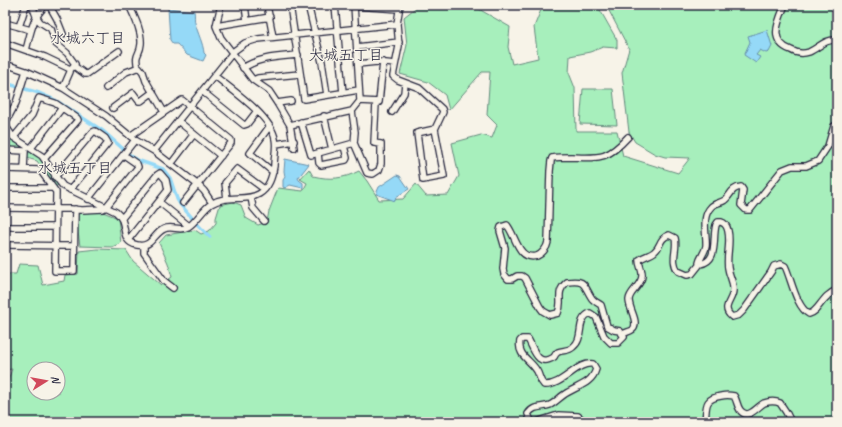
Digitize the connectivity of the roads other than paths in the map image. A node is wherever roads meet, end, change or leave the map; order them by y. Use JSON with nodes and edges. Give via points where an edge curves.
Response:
{"nodes":[{"id":1,"x":26,"y":5,"type":"edge"},
{"id":2,"x":32,"y":5,"type":"edge"},
{"id":3,"x":46,"y":5,"type":"edge"},
{"id":4,"x":49,"y":5,"type":"edge"},
{"id":5,"x":129,"y":5,"type":"edge"},
{"id":6,"x":221,"y":5,"type":"edge"},
{"id":7,"x":245,"y":5,"type":"edge"},
{"id":8,"x":267,"y":5,"type":"edge"},
{"id":9,"x":290,"y":5,"type":"edge"},
{"id":10,"x":308,"y":5,"type":"edge"},
{"id":11,"x":335,"y":5,"type":"edge"},
{"id":12,"x":354,"y":5,"type":"edge"},
{"id":13,"x":785,"y":5,"type":"edge"},
{"id":14,"x":400,"y":7,"type":"edge"},
{"id":15,"x":36,"y":16,"type":"junction"},
{"id":16,"x":270,"y":17,"type":"junction"},
{"id":17,"x":247,"y":21,"type":"junction"},
{"id":18,"x":5,"y":23,"type":"edge"},
{"id":19,"x":397,"y":24,"type":"junction"},
{"id":20,"x":216,"y":26,"type":"junction"},
{"id":21,"x":19,"y":27,"type":"junction"},
{"id":22,"x":356,"y":29,"type":"junction"},
{"id":23,"x":31,"y":30,"type":"junction"},
{"id":24,"x":337,"y":31,"type":"junction"},
{"id":25,"x":315,"y":33,"type":"junction"},
{"id":26,"x":63,"y":34,"type":"dead end"},
{"id":27,"x":294,"y":35,"type":"junction"},
{"id":28,"x":273,"y":37,"type":"junction"},
{"id":29,"x":837,"y":40,"type":"edge"},
{"id":30,"x":399,"y":42,"type":"junction"},
{"id":31,"x":5,"y":43,"type":"edge"},
{"id":32,"x":357,"y":47,"type":"junction"},
{"id":33,"x":26,"y":50,"type":"junction"},
{"id":34,"x":120,"y":51,"type":"dead end"},
{"id":35,"x":233,"y":52,"type":"junction"},
{"id":36,"x":298,"y":55,"type":"junction"},
{"id":37,"x":383,"y":62,"type":"junction"},
{"id":38,"x":5,"y":64,"type":"edge"},
{"id":39,"x":358,"y":64,"type":"junction"},
{"id":40,"x":395,"y":64,"type":"junction"},
{"id":41,"x":72,"y":68,"type":"junction"},
{"id":42,"x":138,"y":68,"type":"junction"},
{"id":43,"x":244,"y":68,"type":"junction"},
{"id":44,"x":26,"y":71,"type":"junction"},
{"id":45,"x":300,"y":74,"type":"junction"},
{"id":46,"x":215,"y":76,"type":"junction"},
{"id":47,"x":253,"y":80,"type":"junction"},
{"id":48,"x":405,"y":83,"type":"junction"},
{"id":49,"x":63,"y":88,"type":"junction"},
{"id":50,"x":106,"y":88,"type":"dead end"},
{"id":51,"x":359,"y":90,"type":"junction"},
{"id":52,"x":202,"y":91,"type":"junction"},
{"id":53,"x":153,"y":92,"type":"junction"},
{"id":54,"x":343,"y":93,"type":"junction"},
{"id":55,"x":327,"y":95,"type":"junction"},
{"id":56,"x":291,"y":101,"type":"dead end"},
{"id":57,"x":360,"y":101,"type":"junction"},
{"id":58,"x":277,"y":103,"type":"junction"},
{"id":59,"x":376,"y":103,"type":"junction"},
{"id":60,"x":190,"y":106,"type":"junction"},
{"id":61,"x":62,"y":108,"type":"junction"},
{"id":62,"x":113,"y":108,"type":"dead end"},
{"id":63,"x":352,"y":110,"type":"junction"},
{"id":64,"x":258,"y":111,"type":"junction"},
{"id":65,"x":164,"y":112,"type":"junction"},
{"id":66,"x":392,"y":112,"type":"dead end"},
{"id":67,"x":324,"y":116,"type":"junction"},
{"id":68,"x":178,"y":121,"type":"junction"},
{"id":69,"x":301,"y":122,"type":"junction"},
{"id":70,"x":290,"y":125,"type":"junction"},
{"id":71,"x":837,"y":125,"type":"edge"},
{"id":72,"x":269,"y":127,"type":"junction"},
{"id":73,"x":435,"y":129,"type":"junction"},
{"id":74,"x":194,"y":134,"type":"junction"},
{"id":75,"x":130,"y":136,"type":"junction"},
{"id":76,"x":628,"y":137,"type":"dead end"},
{"id":77,"x":14,"y":138,"type":"junction"},
{"id":78,"x":135,"y":140,"type":"junction"},
{"id":79,"x":354,"y":143,"type":"junction"},
{"id":80,"x":276,"y":144,"type":"junction"},
{"id":81,"x":344,"y":146,"type":"junction"},
{"id":82,"x":31,"y":148,"type":"junction"},
{"id":83,"x":332,"y":149,"type":"junction"},
{"id":84,"x":5,"y":150,"type":"edge"},
{"id":85,"x":154,"y":151,"type":"junction"},
{"id":86,"x":318,"y":153,"type":"junction"},
{"id":87,"x":124,"y":155,"type":"junction"},
{"id":88,"x":221,"y":156,"type":"junction"},
{"id":89,"x":44,"y":159,"type":"junction"},
{"id":90,"x":171,"y":164,"type":"junction"},
{"id":91,"x":5,"y":169,"type":"edge"},
{"id":92,"x":24,"y":169,"type":"junction"},
{"id":93,"x":273,"y":172,"type":"junction"},
{"id":94,"x":55,"y":176,"type":"junction"},
{"id":95,"x":198,"y":186,"type":"junction"},
{"id":96,"x":5,"y":188,"type":"edge"},
{"id":97,"x":53,"y":188,"type":"junction"},
{"id":98,"x":264,"y":189,"type":"junction"},
{"id":99,"x":70,"y":190,"type":"junction"},
{"id":100,"x":251,"y":197,"type":"junction"},
{"id":101,"x":88,"y":198,"type":"junction"},
{"id":102,"x":227,"y":199,"type":"junction"},
{"id":103,"x":159,"y":202,"type":"junction"},
{"id":104,"x":183,"y":203,"type":"dead end"},
{"id":105,"x":212,"y":203,"type":"junction"},
{"id":106,"x":106,"y":207,"type":"junction"},
{"id":107,"x":5,"y":208,"type":"edge"},
{"id":108,"x":56,"y":209,"type":"junction"},
{"id":109,"x":75,"y":209,"type":"junction"},
{"id":110,"x":122,"y":218,"type":"junction"},
{"id":111,"x":264,"y":221,"type":"dead end"},
{"id":112,"x":189,"y":226,"type":"junction"},
{"id":113,"x":5,"y":227,"type":"edge"},
{"id":114,"x":55,"y":227,"type":"junction"},
{"id":115,"x":128,"y":240,"type":"junction"},
{"id":116,"x":5,"y":245,"type":"edge"},
{"id":117,"x":55,"y":246,"type":"junction"},
{"id":118,"x":74,"y":246,"type":"junction"},
{"id":119,"x":144,"y":246,"type":"junction"},
{"id":120,"x":700,"y":264,"type":"junction"},
{"id":121,"x":173,"y":288,"type":"dead end"},
{"id":122,"x":837,"y":290,"type":"edge"},
{"id":123,"x":623,"y":334,"type":"junction"},
{"id":124,"x":535,"y":422,"type":"edge"},
{"id":125,"x":585,"y":422,"type":"edge"},
{"id":126,"x":705,"y":422,"type":"edge"},
{"id":127,"x":791,"y":422,"type":"edge"}],
"edges":[{"from":1,"to":21,"type":"street"},
{"from":2,"to":15,"type":"street"},
{"from":3,"to":15,"type":"street"},
{"from":4,"to":26,"type":"street"},
{"from":5,"to":42,"type":"street","via":[[140,34],[141,44],[135,59]]},
{"from":6,"to":20,"type":"street"},
{"from":7,"to":17,"type":"street"},
{"from":8,"to":16,"type":"street"},
{"from":9,"to":27,"type":"street"},
{"from":10,"to":25,"type":"street"},
{"from":11,"to":24,"type":"street"},
{"from":12,"to":14,"type":"street"},
{"from":12,"to":22,"type":"street"},
{"from":13,"to":29,"type":"street","via":[[777,28],[779,42],[784,47],[796,52],[808,52],[828,41]]},
{"from":14,"to":19,"type":"street"},
{"from":15,"to":23,"type":"street"},
{"from":15,"to":41,"type":"street","via":[[51,29],[56,44],[75,64]]},
{"from":16,"to":17,"type":"street"},
{"from":16,"to":28,"type":"street"},
{"from":17,"to":20,"type":"street"},
{"from":18,"to":21,"type":"street"},
{"from":19,"to":22,"type":"street"},
{"from":19,"to":30,"type":"street"},
{"from":20,"to":35,"type":"street","via":[[221,38]]},
{"from":21,"to":23,"type":"street"},
{"from":22,"to":24,"type":"street"},
{"from":22,"to":32,"type":"street"},
{"from":23,"to":33,"type":"street"},
{"from":24,"to":25,"type":"street"},
{"from":24,"to":54,"type":"street"},
{"from":25,"to":27,"type":"street"},
{"from":25,"to":55,"type":"street"},
{"from":27,"to":28,"type":"street"},
{"from":27,"to":36,"type":"street"},
{"from":28,"to":35,"type":"street","via":[[245,43]]},
{"from":30,"to":32,"type":"street"},
{"from":30,"to":40,"type":"street"},
{"from":31,"to":33,"type":"street"},
{"from":32,"to":39,"type":"street"},
{"from":33,"to":41,"type":"street"},
{"from":34,"to":41,"type":"street","via":[[87,74]]},
{"from":35,"to":43,"type":"street"},
{"from":35,"to":46,"type":"street"},
{"from":36,"to":43,"type":"street","via":[[262,59]]},
{"from":36,"to":45,"type":"street"},
{"from":37,"to":39,"type":"street"},
{"from":37,"to":40,"type":"street"},
{"from":37,"to":59,"type":"street","via":[[380,102]]},
{"from":38,"to":44,"type":"street"},
{"from":39,"to":51,"type":"street"},
{"from":40,"to":48,"type":"street","via":[[393,76]]},
{"from":41,"to":49,"type":"street"},
{"from":42,"to":50,"type":"street","via":[[126,72]]},
{"from":42,"to":53,"type":"street","via":[[141,69]]},
{"from":43,"to":47,"type":"street"},
{"from":44,"to":49,"type":"street"},
{"from":44,"to":77,"type":"street","via":[[16,103],[6,123],[9,133]]},
{"from":45,"to":47,"type":"street"},
{"from":45,"to":55,"type":"street","via":[[304,99]]},
{"from":46,"to":52,"type":"street"},
{"from":46,"to":64,"type":"street"},
{"from":47,"to":58,"type":"street","via":[[268,91]]},
{"from":48,"to":66,"type":"street","via":[[404,93]]},
{"from":48,"to":73,"type":"street","via":[[419,88],[442,109],[443,114]]},
{"from":49,"to":75,"type":"street","via":[[106,116]]},
{"from":51,"to":54,"type":"street"},
{"from":51,"to":57,"type":"street"},
{"from":52,"to":60,"type":"street"},
{"from":52,"to":64,"type":"street","via":[[244,125]]},
{"from":53,"to":62,"type":"street","via":[[138,101],[133,93]]},
{"from":53,"to":65,"type":"street"},
{"from":54,"to":55,"type":"street"},
{"from":56,"to":58,"type":"street"},
{"from":57,"to":59,"type":"street"},
{"from":57,"to":63,"type":"street"},
{"from":58,"to":70,"type":"street"},
{"from":59,"to":79,"type":"street","via":[[374,143],[381,144],[379,170],[373,174],[366,173]]},
{"from":60,"to":65,"type":"street","via":[[182,100]]},
{"from":60,"to":68,"type":"street"},
{"from":60,"to":88,"type":"street","via":[[231,140]]},
{"from":61,"to":77,"type":"street","via":[[51,101],[39,98],[32,115]]},
{"from":61,"to":82,"type":"street"},
{"from":61,"to":89,"type":"street","via":[[78,120]]},
{"from":63,"to":67,"type":"street"},
{"from":63,"to":79,"type":"street"},
{"from":64,"to":72,"type":"street"},
{"from":65,"to":75,"type":"street"},
{"from":67,"to":69,"type":"street"},
{"from":67,"to":83,"type":"street"},
{"from":68,"to":74,"type":"street"},
{"from":68,"to":85,"type":"street"},
{"from":69,"to":70,"type":"street"},
{"from":69,"to":86,"type":"street","via":[[310,154]]},
{"from":70,"to":80,"type":"street","via":[[294,144]]},
{"from":71,"to":120,"type":"street","via":[[834,126],[828,146],[818,161],[806,166],[785,168],[750,210],[746,210],[741,204],[741,187],[730,192],[724,201],[712,205],[707,212],[706,246]]},
{"from":72,"to":80,"type":"street"},
{"from":72,"to":93,"type":"street","via":[[250,153]]},
{"from":73,"to":73,"type":"street","via":[[417,133],[423,180],[444,176]]},
{"from":74,"to":88,"type":"street"},
{"from":74,"to":90,"type":"street"},
{"from":75,"to":78,"type":"street"},
{"from":76,"to":123,"type":"street","via":[[611,153],[599,158],[552,158],[547,246],[538,256],[525,255],[519,250],[507,225],[503,225],[500,231],[505,248],[504,274],[508,279],[517,276],[526,278],[543,311],[550,315],[558,313],[563,286],[568,282],[577,281],[584,284],[593,300],[601,305],[607,326]]},
{"from":77,"to":82,"type":"street"},
{"from":78,"to":85,"type":"street"},
{"from":78,"to":87,"type":"street"},
{"from":79,"to":81,"type":"street"},
{"from":80,"to":93,"type":"street"},
{"from":81,"to":83,"type":"street"},
{"from":81,"to":86,"type":"street","via":[[346,160],[321,165]]},
{"from":82,"to":89,"type":"street"},
{"from":83,"to":86,"type":"street"},
{"from":84,"to":92,"type":"street","via":[[25,151]]},
{"from":85,"to":90,"type":"street"},
{"from":87,"to":101,"type":"street"},
{"from":87,"to":106,"type":"street","via":[[137,164],[138,168]]},
{"from":88,"to":95,"type":"street"},
{"from":89,"to":94,"type":"street"},
{"from":90,"to":95,"type":"street"},
{"from":91,"to":92,"type":"street"},
{"from":92,"to":97,"type":"street","via":[[40,170]]},
{"from":93,"to":98,"type":"street","via":[[271,181]]},
{"from":94,"to":99,"type":"street"},
{"from":94,"to":99,"type":"street","via":[[93,132],[105,138],[108,143]]},
{"from":95,"to":104,"type":"street"},
{"from":95,"to":105,"type":"street"},
{"from":96,"to":97,"type":"street"},
{"from":97,"to":108,"type":"street","via":[[56,192]]},
{"from":98,"to":100,"type":"street","via":[[260,194]]},
{"from":98,"to":102,"type":"street","via":[[237,169],[225,182]]},
{"from":99,"to":101,"type":"street"},
{"from":100,"to":102,"type":"street"},
{"from":100,"to":111,"type":"street","via":[[254,208]]},
{"from":101,"to":106,"type":"street"},
{"from":102,"to":105,"type":"street"},
{"from":103,"to":110,"type":"street","via":[[169,189],[166,180],[159,173]]},
{"from":103,"to":112,"type":"street"},
{"from":103,"to":115,"type":"street"},
{"from":105,"to":112,"type":"street"},
{"from":106,"to":109,"type":"street"},
{"from":106,"to":110,"type":"street"},
{"from":107,"to":108,"type":"street"},
{"from":108,"to":109,"type":"street"},
{"from":108,"to":114,"type":"street"},
{"from":109,"to":118,"type":"street"},
{"from":110,"to":115,"type":"street"},
{"from":112,"to":119,"type":"street","via":[[183,229],[164,229]]},
{"from":113,"to":114,"type":"street"},
{"from":114,"to":117,"type":"street"},
{"from":115,"to":119,"type":"street"},
{"from":116,"to":117,"type":"street"},
{"from":117,"to":118,"type":"street"},
{"from":117,"to":118,"type":"street","via":[[55,271],[68,272],[74,272]]},
{"from":119,"to":121,"type":"street","via":[[144,254],[164,281]]},
{"from":120,"to":122,"type":"street","via":[[704,264],[712,257],[716,225],[718,222],[724,223],[728,231],[728,269],[733,289],[726,309],[732,317],[744,310],[777,265],[785,266],[803,309],[809,314],[814,312],[824,297]]},
{"from":120,"to":123,"type":"street","via":[[692,274],[687,275],[678,271],[674,262],[675,238],[669,235],[662,239],[655,251],[644,255],[639,260],[642,278],[629,298],[634,327]]},
{"from":123,"to":124,"type":"street","via":[[618,343],[611,343],[604,336],[596,317],[590,313],[583,318],[577,343],[573,348],[558,352],[554,357],[546,360],[540,358],[535,355],[528,339],[520,341],[521,352],[538,372],[544,385],[557,382],[585,364],[593,364],[596,369],[595,374],[584,385],[564,394],[551,404],[530,411],[529,418]]},
{"from":124,"to":125,"type":"street","via":[[558,415],[578,416]]},
{"from":126,"to":127,"type":"street","via":[[707,402],[711,398],[729,395],[736,399],[739,410],[747,414],[765,403],[780,403]]}]}
